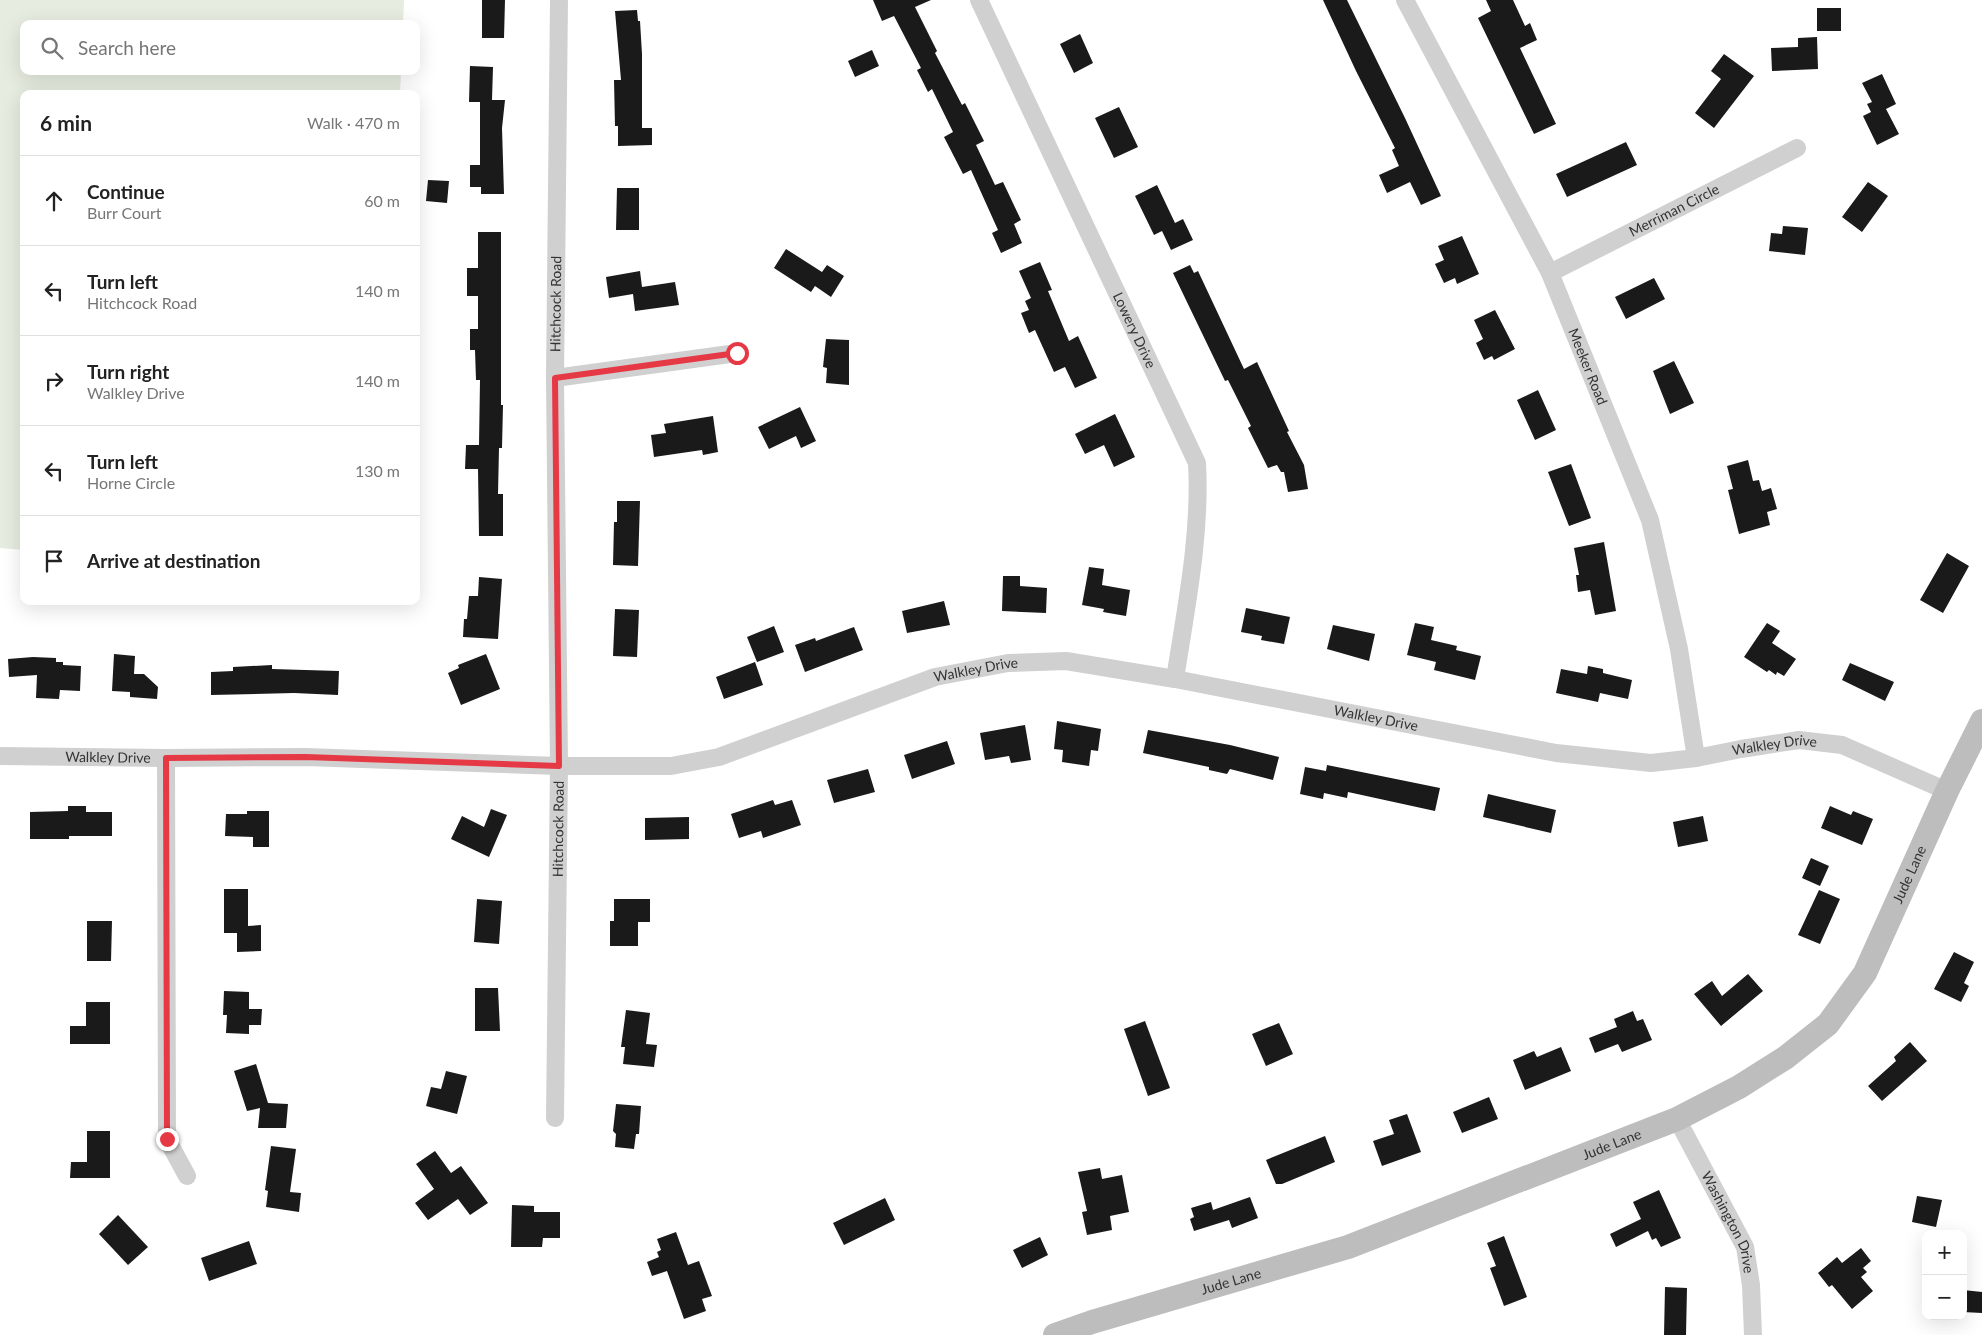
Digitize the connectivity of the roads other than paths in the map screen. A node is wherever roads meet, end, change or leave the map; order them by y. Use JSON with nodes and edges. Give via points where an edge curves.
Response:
{"nodes":[{"id":1,"x":558,"y":0,"type":"edge"},
{"id":2,"x":979,"y":0,"type":"edge"},
{"id":3,"x":1405,"y":0,"type":"edge"},
{"id":4,"x":1798,"y":148,"type":"dead end"},
{"id":5,"x":1550,"y":273,"type":"junction"},
{"id":6,"x":737,"y":353,"type":"dead end"},
{"id":7,"x":555,"y":378,"type":"junction"},
{"id":8,"x":1176,"y":679,"type":"junction"},
{"id":9,"x":1982,"y":722,"type":"edge"},
{"id":10,"x":0,"y":756,"type":"edge"},
{"id":11,"x":166,"y":758,"type":"junction"},
{"id":12,"x":1696,"y":758,"type":"junction"},
{"id":13,"x":559,"y":766,"type":"junction"},
{"id":14,"x":1947,"y":791,"type":"junction"},
{"id":15,"x":555,"y":1118,"type":"dead end"},
{"id":16,"x":1677,"y":1119,"type":"junction"},
{"id":17,"x":187,"y":1176,"type":"dead end"},
{"id":18,"x":1055,"y":1335,"type":"edge"},
{"id":19,"x":1753,"y":1335,"type":"edge"}],
"edges":[{"from":1,"to":7,"type":"street","name":"Hitchcock Road"},
{"from":2,"to":8,"type":"street","name":"Lowery Drive","via":[[1197,463],[1199,496],[1195,551]]},
{"from":3,"to":5,"type":"street","name":"Meeker Road"},
{"from":4,"to":5,"type":"street","name":"Merriman Circle"},
{"from":5,"to":12,"type":"street","name":"Meeker Road","via":[[1650,520],[1680,649]]},
{"from":6,"to":7,"type":"street"},
{"from":7,"to":13,"type":"street","name":"Hitchcock Road"},
{"from":8,"to":12,"type":"street","name":"Walkley Drive","via":[[1556,753],[1651,763]]},
{"from":8,"to":13,"type":"street","name":"Walkley Drive","via":[[1066,661],[1008,663],[935,677],[720,757],[671,766]]},
{"from":9,"to":14,"type":"street","name":"Jude Lane"},
{"from":10,"to":11,"type":"street","name":"Walkley Drive"},
{"from":11,"to":13,"type":"street","name":"Walkley Drive","via":[[306,757]]},
{"from":11,"to":17,"type":"street","via":[[167,1139]]},
{"from":12,"to":14,"type":"street","name":"Walkley Drive","via":[[1800,740],[1842,745]]},
{"from":13,"to":15,"type":"street","name":"Hitchcock Road"},
{"from":14,"to":16,"type":"street","name":"Jude Lane","via":[[1865,972],[1828,1024],[1785,1058]]},
{"from":16,"to":18,"type":"street","name":"Jude Lane","via":[[1348,1247]]},
{"from":16,"to":19,"type":"street","name":"Washington Drive","via":[[1745,1247],[1751,1285]]}]}
